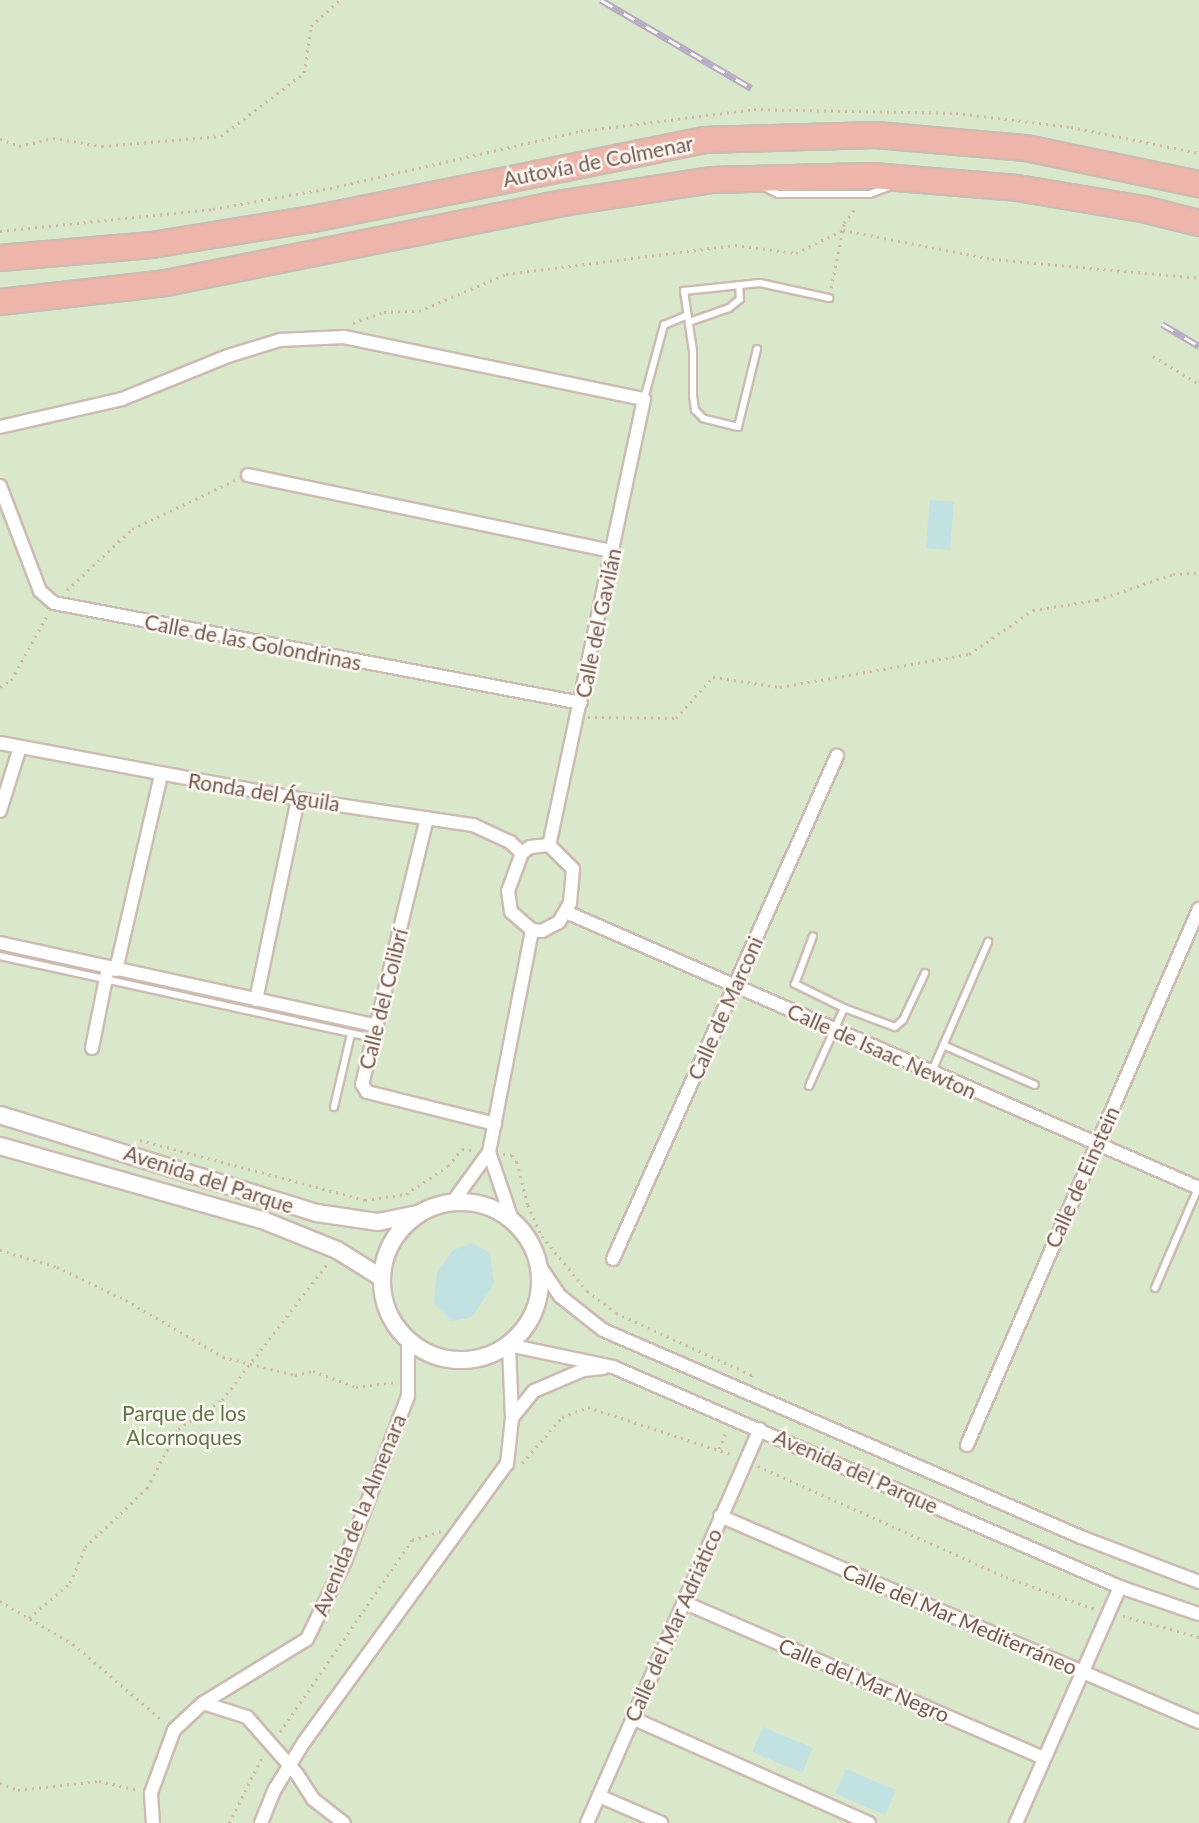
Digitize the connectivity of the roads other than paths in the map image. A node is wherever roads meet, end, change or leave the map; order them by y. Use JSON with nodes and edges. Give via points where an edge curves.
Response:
{"nodes":[{"id":1,"x":1199,"y":184,"type":"edge"},
{"id":2,"x":1199,"y":223,"type":"edge"},
{"id":3,"x":0,"y":258,"type":"edge"},
{"id":4,"x":739,"y":285,"type":"junction"},
{"id":5,"x":829,"y":298,"type":"road end"},
{"id":6,"x":0,"y":302,"type":"edge"},
{"id":7,"x":688,"y":318,"type":"junction"},
{"id":8,"x":757,"y":349,"type":"dead end"},
{"id":9,"x":644,"y":399,"type":"junction"},
{"id":10,"x":0,"y":427,"type":"edge"},
{"id":11,"x":248,"y":475,"type":"road end"},
{"id":12,"x":0,"y":486,"type":"edge"},
{"id":13,"x":613,"y":551,"type":"junction"},
{"id":14,"x":581,"y":703,"type":"junction"},
{"id":15,"x":0,"y":743,"type":"edge"},
{"id":16,"x":20,"y":747,"type":"junction"},
{"id":17,"x":837,"y":756,"type":"dead end"},
{"id":18,"x":161,"y":775,"type":"junction"},
{"id":19,"x":298,"y":799,"type":"junction"},
{"id":20,"x":0,"y":811,"type":"edge"},
{"id":21,"x":427,"y":818,"type":"junction"},
{"id":22,"x":550,"y":845,"type":"junction"},
{"id":23,"x":522,"y":853,"type":"junction"},
{"id":24,"x":1199,"y":909,"type":"edge"},
{"id":25,"x":566,"y":912,"type":"junction"},
{"id":26,"x":532,"y":930,"type":"junction"},
{"id":27,"x":813,"y":936,"type":"dead end"},
{"id":28,"x":988,"y":942,"type":"dead end"},
{"id":29,"x":0,"y":943,"type":"edge"},
{"id":30,"x":0,"y":956,"type":"edge"},
{"id":31,"x":110,"y":973,"type":"junction"},
{"id":32,"x":925,"y":973,"type":"dead end"},
{"id":33,"x":734,"y":986,"type":"junction"},
{"id":34,"x":256,"y":1000,"type":"junction"},
{"id":35,"x":844,"y":1008,"type":"junction"},
{"id":36,"x":834,"y":1030,"type":"junction"},
{"id":37,"x":375,"y":1032,"type":"junction"},
{"id":38,"x":351,"y":1034,"type":"junction"},
{"id":39,"x":943,"y":1045,"type":"junction"},
{"id":40,"x":92,"y":1048,"type":"dead end"},
{"id":41,"x":932,"y":1072,"type":"junction"},
{"id":42,"x":1035,"y":1085,"type":"dead end"},
{"id":43,"x":808,"y":1086,"type":"dead end"},
{"id":44,"x":334,"y":1107,"type":"dead end"},
{"id":45,"x":0,"y":1115,"type":"edge"},
{"id":46,"x":495,"y":1124,"type":"junction"},
{"id":47,"x":1097,"y":1144,"type":"junction"},
{"id":48,"x":0,"y":1146,"type":"edge"},
{"id":49,"x":489,"y":1152,"type":"junction"},
{"id":50,"x":1199,"y":1188,"type":"edge"},
{"id":51,"x":453,"y":1203,"type":"junction"},
{"id":52,"x":420,"y":1214,"type":"junction"},
{"id":53,"x":512,"y":1220,"type":"junction"},
{"id":54,"x":613,"y":1259,"type":"dead end"},
{"id":55,"x":539,"y":1265,"type":"junction"},
{"id":56,"x":382,"y":1278,"type":"junction"},
{"id":57,"x":1155,"y":1288,"type":"dead end"},
{"id":58,"x":408,"y":1340,"type":"junction"},
{"id":59,"x":509,"y":1345,"type":"junction"},
{"id":60,"x":612,"y":1367,"type":"junction"},
{"id":61,"x":512,"y":1418,"type":"junction"},
{"id":62,"x":760,"y":1429,"type":"junction"},
{"id":63,"x":967,"y":1445,"type":"dead end"},
{"id":64,"x":720,"y":1516,"type":"junction"},
{"id":65,"x":1199,"y":1583,"type":"edge"},
{"id":66,"x":1119,"y":1587,"type":"junction"},
{"id":67,"x":683,"y":1602,"type":"junction"},
{"id":68,"x":1199,"y":1614,"type":"edge"},
{"id":69,"x":1082,"y":1671,"type":"junction"},
{"id":70,"x":203,"y":1703,"type":"junction"},
{"id":71,"x":632,"y":1718,"type":"junction"},
{"id":72,"x":1199,"y":1722,"type":"edge"},
{"id":73,"x":1044,"y":1758,"type":"junction"},
{"id":74,"x":289,"y":1765,"type":"junction"},
{"id":75,"x":599,"y":1796,"type":"junction"},
{"id":76,"x":153,"y":1823,"type":"edge"},
{"id":77,"x":261,"y":1823,"type":"edge"},
{"id":78,"x":344,"y":1823,"type":"edge"},
{"id":79,"x":587,"y":1823,"type":"edge"},
{"id":80,"x":661,"y":1823,"type":"edge"},
{"id":81,"x":869,"y":1823,"type":"edge"},
{"id":82,"x":1016,"y":1823,"type":"edge"}],
"edges":[{"from":1,"to":3,"type":"highway","name":"Autovía de Colmenar","via":[[1026,148],[876,135],[704,140],[286,223],[152,245]]},
{"from":2,"to":6,"type":"highway","name":"Autovía de Colmenar","via":[[1017,188],[908,179],[712,180],[563,203],[166,283]]},
{"from":4,"to":5,"type":"lane","via":[[760,283]]},
{"from":4,"to":7,"type":"lane","via":[[740,299],[729,308]]},
{"from":4,"to":7,"type":"lane","via":[[684,291]]},
{"from":7,"to":8,"type":"lane","via":[[695,410],[703,418],[738,427]]},
{"from":7,"to":9,"type":"lane","via":[[664,325]]},
{"from":9,"to":10,"type":"street","via":[[344,337],[281,340],[122,399]]},
{"from":9,"to":13,"type":"street","name":"Calle del Gavilán"},
{"from":11,"to":13,"type":"street"},
{"from":12,"to":14,"type":"street","name":"Calle de las Golondrinas","via":[[40,591],[54,603]]},
{"from":13,"to":14,"type":"street","name":"Calle del Gavilán"},
{"from":14,"to":22,"type":"street","name":"Calle del Gavilán"},
{"from":15,"to":16,"type":"street","name":"Ronda del Águila"},
{"from":16,"to":18,"type":"street","name":"Ronda del Águila"},
{"from":16,"to":20,"type":"street"},
{"from":17,"to":33,"type":"street","name":"Calle de Marconi"},
{"from":18,"to":19,"type":"street","name":"Ronda del Águila"},
{"from":18,"to":31,"type":"street"},
{"from":19,"to":21,"type":"street","name":"Ronda del Águila"},
{"from":19,"to":34,"type":"street"},
{"from":21,"to":23,"type":"street","name":"Ronda del Águila","via":[[474,825]]},
{"from":21,"to":37,"type":"street","name":"Calle del Colibrí"},
{"from":22,"to":23,"type":"street","via":[[530,847]]},
{"from":22,"to":25,"type":"street","via":[[573,869]]},
{"from":23,"to":26,"type":"street","via":[[512,873],[508,903],[517,919]]},
{"from":24,"to":47,"type":"street","name":"Calle de Einstein"},
{"from":25,"to":26,"type":"street","via":[[550,928]]},
{"from":25,"to":33,"type":"street","name":"Calle de Isaac Newton"},
{"from":26,"to":46,"type":"street"},
{"from":27,"to":35,"type":"lane","via":[[795,984]]},
{"from":28,"to":39,"type":"lane"},
{"from":29,"to":31,"type":"street"},
{"from":30,"to":31,"type":"lane"},
{"from":31,"to":34,"type":"street"},
{"from":31,"to":38,"type":"lane"},
{"from":31,"to":40,"type":"street"},
{"from":32,"to":35,"type":"lane","via":[[903,1020],[895,1027]]},
{"from":33,"to":36,"type":"street","name":"Calle de Isaac Newton"},
{"from":33,"to":54,"type":"street","name":"Calle de Marconi"},
{"from":34,"to":37,"type":"street"},
{"from":35,"to":36,"type":"lane"},
{"from":36,"to":41,"type":"street","name":"Calle de Isaac Newton"},
{"from":36,"to":43,"type":"lane"},
{"from":37,"to":38,"type":"lane"},
{"from":37,"to":46,"type":"street","name":"Calle del Colibrí","via":[[362,1084],[367,1092]]},
{"from":38,"to":44,"type":"lane"},
{"from":39,"to":41,"type":"lane"},
{"from":39,"to":42,"type":"lane"},
{"from":41,"to":47,"type":"street","name":"Calle de Isaac Newton"},
{"from":45,"to":52,"type":"street","name":"Avenida del Parque","via":[[317,1213],[378,1222]]},
{"from":46,"to":49,"type":"street"},
{"from":47,"to":50,"type":"street","name":"Calle de Isaac Newton"},
{"from":47,"to":63,"type":"street","name":"Calle de Einstein"},
{"from":48,"to":56,"type":"street","name":"Avenida del Parque","via":[[265,1221],[337,1250]]},
{"from":49,"to":51,"type":"street"},
{"from":49,"to":53,"type":"street"},
{"from":50,"to":57,"type":"lane"},
{"from":51,"to":52,"type":"street"},
{"from":51,"to":53,"type":"street","via":[[489,1207]]},
{"from":52,"to":56,"type":"street","via":[[401,1231],[387,1253]]},
{"from":53,"to":55,"type":"street","via":[[529,1240]]},
{"from":55,"to":59,"type":"street","via":[[536,1307]]},
{"from":55,"to":65,"type":"street","name":"Avenida del Parque","via":[[560,1296],[603,1330],[1128,1557]]},
{"from":56,"to":58,"type":"street","via":[[389,1312]]},
{"from":58,"to":59,"type":"street","via":[[448,1360],[471,1360]]},
{"from":58,"to":70,"type":"street","name":"Avenida de la Almenara","via":[[408,1396],[345,1561],[307,1639]]},
{"from":59,"to":60,"type":"street","name":"Avenida del Parque"},
{"from":59,"to":61,"type":"street"},
{"from":60,"to":61,"type":"street","via":[[583,1370],[534,1391]]},
{"from":60,"to":62,"type":"street","name":"Avenida del Parque"},
{"from":61,"to":74,"type":"street","via":[[507,1464]]},
{"from":62,"to":64,"type":"street","name":"Calle del Mar Adriático"},
{"from":62,"to":66,"type":"street","name":"Avenida del Parque"},
{"from":64,"to":67,"type":"street","name":"Calle del Mar Adriático"},
{"from":64,"to":69,"type":"street","name":"Calle del Mar Mediterráneo"},
{"from":66,"to":68,"type":"street","name":"Avenida del Parque"},
{"from":66,"to":69,"type":"street"},
{"from":67,"to":71,"type":"street","name":"Calle del Mar Adriático"},
{"from":67,"to":73,"type":"street","name":"Calle del Mar Negro"},
{"from":69,"to":72,"type":"street","name":"Calle del Mar Mediterráneo"},
{"from":69,"to":73,"type":"street"},
{"from":70,"to":74,"type":"street","via":[[247,1717]]},
{"from":70,"to":76,"type":"street","name":"Avenida de la Almenara","via":[[174,1730],[151,1793]]},
{"from":71,"to":75,"type":"street","name":"Calle del Mar Adriático"},
{"from":71,"to":81,"type":"street"},
{"from":73,"to":82,"type":"street"},
{"from":74,"to":77,"type":"street"},
{"from":74,"to":78,"type":"street","via":[[313,1799]]},
{"from":75,"to":79,"type":"street","name":"Calle del Mar Adriático"},
{"from":75,"to":80,"type":"street"}]}
